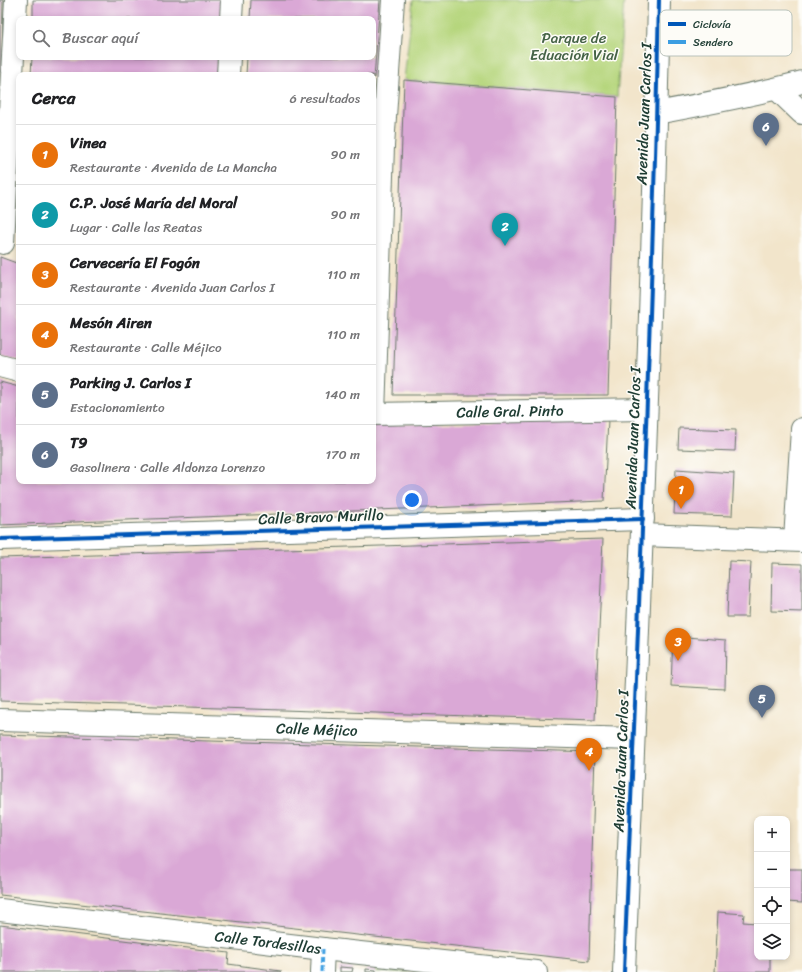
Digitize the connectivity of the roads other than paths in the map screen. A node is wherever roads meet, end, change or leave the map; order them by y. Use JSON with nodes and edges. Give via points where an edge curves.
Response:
{"nodes":[{"id":1,"x":16,"y":0,"type":"edge"},
{"id":2,"x":232,"y":0,"type":"edge"},
{"id":3,"x":393,"y":0,"type":"edge"},
{"id":4,"x":659,"y":0,"type":"edge"},
{"id":5,"x":231,"y":16,"type":"edge"},
{"id":6,"x":229,"y":60,"type":"edge"},
{"id":7,"x":228,"y":72,"type":"edge"},
{"id":8,"x":802,"y":82,"type":"edge"},
{"id":9,"x":10,"y":85,"type":"edge"},
{"id":10,"x":777,"y":89,"type":"junction"},
{"id":11,"x":656,"y":113,"type":"junction"},
{"id":12,"x":802,"y":113,"type":"edge"},
{"id":13,"x":378,"y":146,"type":"edge"},
{"id":14,"x":8,"y":244,"type":"edge"},
{"id":15,"x":376,"y":253,"type":"edge"},
{"id":16,"x":0,"y":366,"type":"edge"},
{"id":17,"x":16,"y":370,"type":"edge"},
{"id":18,"x":646,"y":409,"type":"junction"},
{"id":19,"x":376,"y":414,"type":"edge"},
{"id":20,"x":802,"y":429,"type":"edge"},
{"id":21,"x":642,"y":527,"type":"junction"},
{"id":22,"x":0,"y":539,"type":"edge"},
{"id":23,"x":799,"y":541,"type":"edge"},
{"id":24,"x":0,"y":720,"type":"edge"},
{"id":25,"x":634,"y":739,"type":"junction"},
{"id":26,"x":0,"y":910,"type":"edge"},
{"id":27,"x":323,"y":949,"type":"junction"},
{"id":28,"x":322,"y":972,"type":"edge"},
{"id":29,"x":536,"y":972,"type":"edge"},
{"id":30,"x":624,"y":972,"type":"edge"}],
"edges":[{"from":1,"to":9,"type":"street"},
{"from":2,"to":5,"type":"street"},
{"from":3,"to":13,"type":"street"},
{"from":4,"to":11,"type":"street","name":"Avenida Juan Carlos I"},
{"from":6,"to":7,"type":"street"},
{"from":8,"to":10,"type":"street"},
{"from":9,"to":14,"type":"street"},
{"from":10,"to":11,"type":"street"},
{"from":10,"to":12,"type":"street"},
{"from":11,"to":18,"type":"street","name":"Avenida Juan Carlos I"},
{"from":13,"to":15,"type":"street"},
{"from":16,"to":17,"type":"street"},
{"from":18,"to":19,"type":"street","name":"Calle Gral. Pinto"},
{"from":18,"to":21,"type":"street","name":"Avenida Juan Carlos I"},
{"from":20,"to":23,"type":"street"},
{"from":21,"to":22,"type":"street","name":"Calle Bravo Murillo"},
{"from":21,"to":23,"type":"street","name":"Calle Bravo Murillo"},
{"from":21,"to":25,"type":"street","name":"Avenida Juan Carlos I"},
{"from":24,"to":25,"type":"street","name":"Calle Méjico"},
{"from":25,"to":30,"type":"street","name":"Avenida Juan Carlos I"},
{"from":26,"to":27,"type":"street","name":"Calle Tordesillas"},
{"from":27,"to":28,"type":"street"},
{"from":27,"to":29,"type":"street","name":"Calle Tordesillas"}]}
